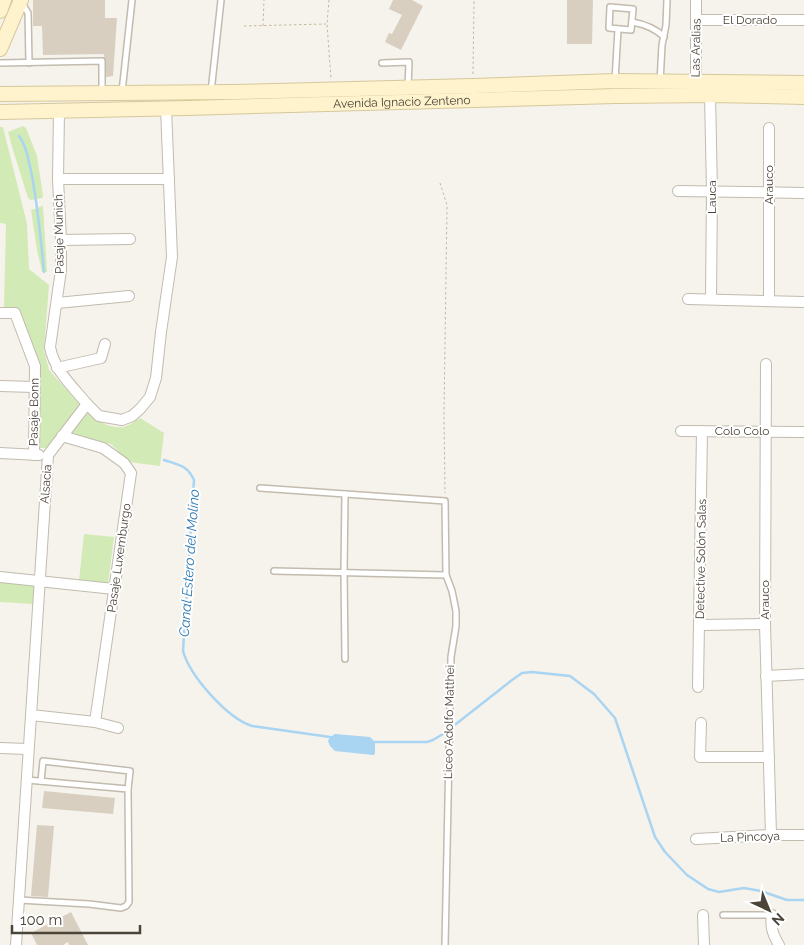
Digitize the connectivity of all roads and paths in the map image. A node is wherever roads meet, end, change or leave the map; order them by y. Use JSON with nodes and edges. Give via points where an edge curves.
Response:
{"nodes":[{"id":1,"x":4,"y":0,"type":"edge"},
{"id":2,"x":21,"y":0,"type":"edge"},
{"id":3,"x":132,"y":0,"type":"edge"},
{"id":4,"x":221,"y":0,"type":"edge"},
{"id":5,"x":264,"y":0,"type":"edge"},
{"id":6,"x":329,"y":0,"type":"edge"},
{"id":7,"x":474,"y":0,"type":"edge"},
{"id":8,"x":667,"y":0,"type":"edge"},
{"id":9,"x":696,"y":0,"type":"edge"},
{"id":10,"x":0,"y":11,"type":"edge"},
{"id":11,"x":696,"y":20,"type":"junction"},
{"id":12,"x":804,"y":20,"type":"edge"},
{"id":13,"x":632,"y":22,"type":"junction"},
{"id":14,"x":327,"y":24,"type":"junction"},
{"id":15,"x":244,"y":26,"type":"dead end"},
{"id":16,"x":263,"y":26,"type":"junction"},
{"id":17,"x":618,"y":29,"type":"junction"},
{"id":18,"x":664,"y":37,"type":"junction"},
{"id":19,"x":0,"y":49,"type":"edge"},
{"id":20,"x":0,"y":63,"type":"edge"},
{"id":21,"x":29,"y":63,"type":"junction"},
{"id":22,"x":382,"y":63,"type":"dead end"},
{"id":23,"x":615,"y":81,"type":"junction"},
{"id":24,"x":660,"y":82,"type":"junction"},
{"id":25,"x":804,"y":83,"type":"edge"},
{"id":26,"x":408,"y":88,"type":"junction"},
{"id":27,"x":331,"y":90,"type":"junction"},
{"id":28,"x":700,"y":90,"type":"junction"},
{"id":29,"x":211,"y":92,"type":"junction"},
{"id":30,"x":102,"y":93,"type":"junction"},
{"id":31,"x":122,"y":93,"type":"junction"},
{"id":32,"x":473,"y":93,"type":"junction"},
{"id":33,"x":0,"y":94,"type":"edge"},
{"id":34,"x":615,"y":96,"type":"junction"},
{"id":35,"x":804,"y":97,"type":"edge"},
{"id":36,"x":207,"y":107,"type":"junction"},
{"id":37,"x":166,"y":108,"type":"junction"},
{"id":38,"x":59,"y":110,"type":"junction"},
{"id":39,"x":0,"y":112,"type":"edge"},
{"id":40,"x":769,"y":128,"type":"dead end"},
{"id":41,"x":169,"y":179,"type":"junction"},
{"id":42,"x":58,"y":180,"type":"junction"},
{"id":43,"x":440,"y":183,"type":"dead end"},
{"id":44,"x":678,"y":191,"type":"dead end"},
{"id":45,"x":712,"y":191,"type":"junction"},
{"id":46,"x":769,"y":192,"type":"junction"},
{"id":47,"x":804,"y":193,"type":"edge"},
{"id":48,"x":130,"y":239,"type":"dead end"},
{"id":49,"x":61,"y":240,"type":"junction"},
{"id":50,"x":129,"y":296,"type":"dead end"},
{"id":51,"x":688,"y":299,"type":"dead end"},
{"id":52,"x":711,"y":299,"type":"junction"},
{"id":53,"x":769,"y":301,"type":"junction"},
{"id":54,"x":804,"y":302,"type":"edge"},
{"id":55,"x":57,"y":303,"type":"junction"},
{"id":56,"x":0,"y":313,"type":"edge"},
{"id":57,"x":104,"y":344,"type":"dead end"},
{"id":58,"x":766,"y":364,"type":"dead end"},
{"id":59,"x":57,"y":368,"type":"junction"},
{"id":60,"x":0,"y":386,"type":"edge"},
{"id":61,"x":34,"y":387,"type":"junction"},
{"id":62,"x":87,"y":404,"type":"junction"},
{"id":63,"x":681,"y":431,"type":"dead end"},
{"id":64,"x":702,"y":431,"type":"junction"},
{"id":65,"x":765,"y":431,"type":"junction"},
{"id":66,"x":804,"y":432,"type":"edge"},
{"id":67,"x":62,"y":436,"type":"junction"},
{"id":68,"x":0,"y":453,"type":"edge"},
{"id":69,"x":34,"y":455,"type":"junction"},
{"id":70,"x":48,"y":456,"type":"junction"},
{"id":71,"x":260,"y":488,"type":"dead end"},
{"id":72,"x":345,"y":494,"type":"junction"},
{"id":73,"x":445,"y":501,"type":"junction"},
{"id":74,"x":274,"y":571,"type":"dead end"},
{"id":75,"x":344,"y":572,"type":"junction"},
{"id":76,"x":446,"y":574,"type":"junction"},
{"id":77,"x":0,"y":577,"type":"edge"},
{"id":78,"x":39,"y":581,"type":"junction"},
{"id":79,"x":114,"y":589,"type":"junction"},
{"id":80,"x":765,"y":624,"type":"junction"},
{"id":81,"x":700,"y":625,"type":"junction"},
{"id":82,"x":345,"y":659,"type":"dead end"},
{"id":83,"x":804,"y":674,"type":"edge"},
{"id":84,"x":766,"y":676,"type":"junction"},
{"id":85,"x":698,"y":687,"type":"dead end"},
{"id":86,"x":31,"y":715,"type":"junction"},
{"id":87,"x":95,"y":722,"type":"junction"},
{"id":88,"x":701,"y":723,"type":"dead end"},
{"id":89,"x":118,"y":728,"type":"dead end"},
{"id":90,"x":0,"y":748,"type":"edge"},
{"id":91,"x":28,"y":749,"type":"junction"},
{"id":92,"x":769,"y":757,"type":"junction"},
{"id":93,"x":26,"y":780,"type":"junction"},
{"id":94,"x":41,"y":781,"type":"junction"},
{"id":95,"x":128,"y":789,"type":"junction"},
{"id":96,"x":771,"y":835,"type":"junction"},
{"id":97,"x":804,"y":835,"type":"edge"},
{"id":98,"x":696,"y":839,"type":"dead end"},
{"id":99,"x":19,"y":900,"type":"junction"},
{"id":100,"x":703,"y":915,"type":"dead end"},
{"id":101,"x":723,"y":915,"type":"dead end"},
{"id":102,"x":772,"y":915,"type":"joint"},
{"id":103,"x":16,"y":945,"type":"edge"},
{"id":104,"x":445,"y":945,"type":"edge"},
{"id":105,"x":704,"y":945,"type":"edge"},
{"id":106,"x":779,"y":945,"type":"edge"}],
"edges":[{"from":1,"to":10,"type":"main road"},
{"from":2,"to":19,"type":"main road"},
{"from":2,"to":21,"type":"lane","via":[[28,13]]},
{"from":3,"to":31,"type":"lane"},
{"from":4,"to":29,"type":"lane"},
{"from":5,"to":16,"type":"path"},
{"from":6,"to":14,"type":"path"},
{"from":7,"to":32,"type":"path"},
{"from":8,"to":18,"type":"lane"},
{"from":9,"to":11,"type":"street","name":"Las Aralias"},
{"from":11,"to":12,"type":"street","name":"El Dorado"},
{"from":11,"to":28,"type":"street","name":"Las Aralias"},
{"from":13,"to":17,"type":"lane","via":[[631,30]]},
{"from":13,"to":17,"type":"lane","via":[[633,9],[610,7],[608,28]]},
{"from":13,"to":18,"type":"lane","via":[[657,30]]},
{"from":14,"to":16,"type":"path"},
{"from":14,"to":27,"type":"path"},
{"from":15,"to":16,"type":"path"},
{"from":17,"to":23,"type":"lane"},
{"from":18,"to":24,"type":"lane"},
{"from":20,"to":21,"type":"lane"},
{"from":21,"to":30,"type":"lane","via":[[102,61]]},
{"from":22,"to":26,"type":"lane","via":[[409,62]]},
{"from":23,"to":24,"type":"main road","name":"Avenida Ignacio Zenteno"},
{"from":23,"to":32,"type":"main road","name":"Avenida Ignacio Zenteno"},
{"from":23,"to":34,"type":"main road"},
{"from":24,"to":28,"type":"main road","name":"Avenida Ignacio Zenteno"},
{"from":25,"to":28,"type":"main road","name":"Avenida Ignacio Zenteno"},
{"from":26,"to":27,"type":"main road","name":"Avenida Ignacio Zenteno"},
{"from":26,"to":32,"type":"main road","name":"Avenida Ignacio Zenteno"},
{"from":27,"to":29,"type":"main road","name":"Avenida Ignacio Zenteno"},
{"from":28,"to":34,"type":"main road","name":"Avenida Ignacio Zenteno"},
{"from":28,"to":35,"type":"main road","name":"Avenida Ignacio Zenteno"},
{"from":28,"to":45,"type":"street","name":"Lauca"},
{"from":29,"to":31,"type":"main road","name":"Avenida Ignacio Zenteno"},
{"from":29,"to":36,"type":"main road"},
{"from":30,"to":31,"type":"main road","name":"Avenida Ignacio Zenteno"},
{"from":30,"to":33,"type":"main road","name":"Avenida Ignacio Zenteno"},
{"from":32,"to":34,"type":"main road","name":"Avenida Ignacio Zenteno"},
{"from":32,"to":36,"type":"main road","name":"Avenida Ignacio Zenteno"},
{"from":36,"to":37,"type":"main road","name":"Avenida Ignacio Zenteno"},
{"from":37,"to":38,"type":"main road","name":"Avenida Ignacio Zenteno"},
{"from":37,"to":41,"type":"street"},
{"from":38,"to":39,"type":"main road","name":"Avenida Ignacio Zenteno"},
{"from":38,"to":42,"type":"street","name":"Pasaje Munich"},
{"from":40,"to":46,"type":"street","name":"Arauco"},
{"from":41,"to":42,"type":"street"},
{"from":41,"to":62,"type":"street","via":[[172,257],[156,378],[150,397],[132,416],[122,420],[99,416]]},
{"from":42,"to":49,"type":"street","name":"Pasaje Munich"},
{"from":43,"to":73,"type":"path","via":[[447,205]]},
{"from":44,"to":45,"type":"street"},
{"from":45,"to":46,"type":"street"},
{"from":45,"to":52,"type":"street","name":"Lauca"},
{"from":46,"to":47,"type":"street"},
{"from":46,"to":53,"type":"street","name":"Arauco"},
{"from":48,"to":49,"type":"street"},
{"from":49,"to":55,"type":"street","name":"Pasaje Munich"},
{"from":50,"to":55,"type":"street"},
{"from":51,"to":52,"type":"street"},
{"from":52,"to":53,"type":"street"},
{"from":53,"to":54,"type":"street"},
{"from":55,"to":59,"type":"street","name":"Pasaje Munich","via":[[50,347]]},
{"from":56,"to":61,"type":"street","name":"Pasaje Bonn","via":[[15,313],[35,366]]},
{"from":57,"to":59,"type":"street","via":[[101,358]]},
{"from":58,"to":65,"type":"street","name":"Arauco"},
{"from":59,"to":62,"type":"street","name":"Pasaje Munich"},
{"from":60,"to":61,"type":"street"},
{"from":61,"to":69,"type":"street","name":"Pasaje Bonn"},
{"from":62,"to":67,"type":"street","name":"Alsacia"},
{"from":63,"to":64,"type":"street","name":"Colo Colo"},
{"from":64,"to":65,"type":"street","name":"Colo Colo"},
{"from":64,"to":81,"type":"street","name":"Detective Solón Salas"},
{"from":65,"to":66,"type":"street","name":"Colo Colo"},
{"from":65,"to":80,"type":"street","name":"Arauco"},
{"from":67,"to":70,"type":"street","name":"Alsacia"},
{"from":67,"to":79,"type":"street","name":"Pasaje Luxemburgo","via":[[103,448],[124,463],[131,473]]},
{"from":68,"to":69,"type":"street"},
{"from":69,"to":70,"type":"street"},
{"from":70,"to":78,"type":"street","name":"Alsacia"},
{"from":71,"to":72,"type":"lane"},
{"from":72,"to":73,"type":"lane"},
{"from":72,"to":75,"type":"lane"},
{"from":73,"to":76,"type":"lane","name":"Liceo Adolfo Matthei"},
{"from":74,"to":75,"type":"lane"},
{"from":75,"to":76,"type":"lane"},
{"from":75,"to":82,"type":"lane"},
{"from":76,"to":104,"type":"lane","name":"Liceo Adolfo Matthei","via":[[452,590],[456,626],[451,657]]},
{"from":77,"to":78,"type":"street"},
{"from":78,"to":79,"type":"street"},
{"from":78,"to":86,"type":"street","name":"Alsacia"},
{"from":79,"to":87,"type":"street","name":"Pasaje Luxemburgo"},
{"from":80,"to":81,"type":"street"},
{"from":80,"to":84,"type":"street","name":"Arauco"},
{"from":81,"to":85,"type":"street","name":"Detective Solón Salas"},
{"from":83,"to":84,"type":"street"},
{"from":84,"to":92,"type":"street","name":"Arauco"},
{"from":86,"to":87,"type":"street"},
{"from":86,"to":91,"type":"street","name":"Alsacia"},
{"from":87,"to":89,"type":"street"},
{"from":88,"to":92,"type":"street","via":[[700,757]]},
{"from":90,"to":91,"type":"street"},
{"from":91,"to":93,"type":"street","name":"Alsacia"},
{"from":92,"to":96,"type":"street","name":"Arauco"},
{"from":93,"to":94,"type":"lane"},
{"from":93,"to":99,"type":"street","name":"Alsacia"},
{"from":94,"to":95,"type":"lane"},
{"from":94,"to":95,"type":"lane","via":[[43,761],[130,771]]},
{"from":95,"to":99,"type":"lane","via":[[129,902],[126,906]]},
{"from":96,"to":97,"type":"street","name":"La Pincoya"},
{"from":96,"to":98,"type":"street","name":"La Pincoya"},
{"from":99,"to":103,"type":"street","name":"Alsacia"},
{"from":100,"to":105,"type":"street"},
{"from":101,"to":102,"type":"lane"},
{"from":102,"to":106,"type":"street","via":[[773,933]]}]}
